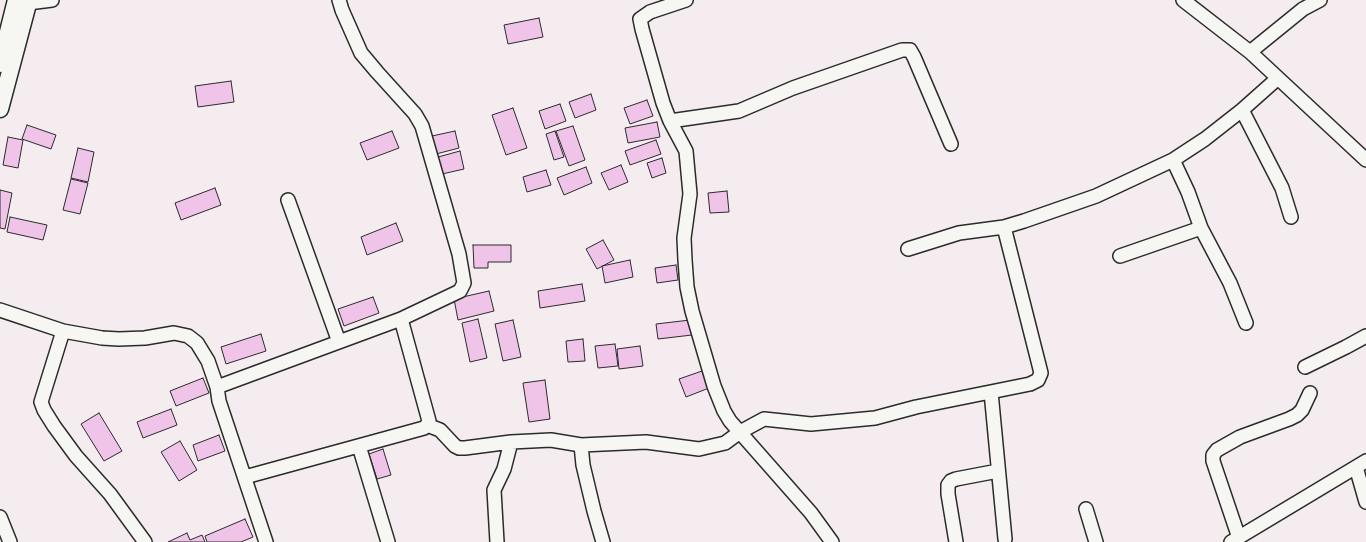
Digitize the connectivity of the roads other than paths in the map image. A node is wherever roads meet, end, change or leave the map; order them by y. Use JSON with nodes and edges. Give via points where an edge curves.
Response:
{"nodes":[{"id":1,"x":52,"y":0,"type":"edge"},
{"id":2,"x":339,"y":0,"type":"edge"},
{"id":3,"x":686,"y":0,"type":"edge"},
{"id":4,"x":1183,"y":0,"type":"edge"},
{"id":5,"x":1320,"y":0,"type":"edge"},
{"id":6,"x":649,"y":6,"type":"edge"},
{"id":7,"x":18,"y":10,"type":"edge"},
{"id":8,"x":1250,"y":52,"type":"junction"},
{"id":9,"x":0,"y":64,"type":"edge"},
{"id":10,"x":1278,"y":78,"type":"junction"},
{"id":11,"x":0,"y":109,"type":"edge"},
{"id":12,"x":1242,"y":110,"type":"junction"},
{"id":13,"x":670,"y":121,"type":"junction"},
{"id":14,"x":951,"y":144,"type":"dead end"},
{"id":15,"x":1173,"y":160,"type":"junction"},
{"id":16,"x":1366,"y":160,"type":"edge"},
{"id":17,"x":288,"y":200,"type":"dead end"},
{"id":18,"x":1291,"y":217,"type":"dead end"},
{"id":19,"x":1004,"y":227,"type":"junction"},
{"id":20,"x":1201,"y":228,"type":"junction"},
{"id":21,"x":908,"y":249,"type":"dead end"},
{"id":22,"x":1120,"y":256,"type":"dead end"},
{"id":23,"x":0,"y":310,"type":"edge"},
{"id":24,"x":401,"y":319,"type":"junction"},
{"id":25,"x":1246,"y":323,"type":"dead end"},
{"id":26,"x":62,"y":331,"type":"junction"},
{"id":27,"x":1366,"y":336,"type":"edge"},
{"id":28,"x":339,"y":342,"type":"junction"},
{"id":29,"x":1305,"y":367,"type":"dead end"},
{"id":30,"x":217,"y":387,"type":"junction"},
{"id":31,"x":991,"y":392,"type":"junction"},
{"id":32,"x":1310,"y":393,"type":"dead end"},
{"id":33,"x":428,"y":425,"type":"junction"},
{"id":34,"x":740,"y":432,"type":"junction"},
{"id":35,"x":511,"y":442,"type":"junction"},
{"id":36,"x":581,"y":445,"type":"junction"},
{"id":37,"x":358,"y":446,"type":"junction"},
{"id":38,"x":1361,"y":464,"type":"edge"},
{"id":39,"x":998,"y":471,"type":"junction"},
{"id":40,"x":245,"y":477,"type":"junction"},
{"id":41,"x":1366,"y":502,"type":"edge"},
{"id":42,"x":1086,"y":509,"type":"dead end"},
{"id":43,"x":0,"y":517,"type":"edge"},
{"id":44,"x":1005,"y":538,"type":"dead end"},
{"id":45,"x":1235,"y":540,"type":"edge"},
{"id":46,"x":10,"y":542,"type":"edge"},
{"id":47,"x":145,"y":542,"type":"edge"},
{"id":48,"x":266,"y":542,"type":"edge"},
{"id":49,"x":388,"y":542,"type":"edge"},
{"id":50,"x":497,"y":542,"type":"edge"},
{"id":51,"x":603,"y":542,"type":"edge"},
{"id":52,"x":832,"y":542,"type":"edge"},
{"id":53,"x":956,"y":542,"type":"edge"},
{"id":54,"x":1096,"y":542,"type":"edge"}],
"edges":[{"from":1,"to":7,"type":"street"},
{"from":2,"to":24,"type":"street","via":[[362,53],[415,114],[422,126],[459,254],[464,283],[460,291]]},
{"from":3,"to":6,"type":"street"},
{"from":4,"to":8,"type":"street"},
{"from":5,"to":8,"type":"street","via":[[1303,10]]},
{"from":6,"to":13,"type":"street","via":[[640,19]]},
{"from":7,"to":9,"type":"main road"},
{"from":7,"to":11,"type":"main road"},
{"from":8,"to":10,"type":"street"},
{"from":10,"to":12,"type":"street"},
{"from":10,"to":16,"type":"street"},
{"from":12,"to":15,"type":"street"},
{"from":12,"to":18,"type":"street","via":[[1282,188]]},
{"from":13,"to":14,"type":"street","via":[[739,111],[793,88],[902,50],[910,50]]},
{"from":13,"to":34,"type":"street","via":[[686,151],[690,194],[684,238],[687,287],[692,311],[714,386],[724,411]]},
{"from":15,"to":19,"type":"street","via":[[1096,196]]},
{"from":15,"to":20,"type":"street"},
{"from":17,"to":28,"type":"street"},
{"from":19,"to":21,"type":"street","via":[[959,233]]},
{"from":19,"to":31,"type":"street","via":[[1041,373],[1038,380],[1030,384]]},
{"from":20,"to":22,"type":"street"},
{"from":20,"to":25,"type":"street","via":[[1230,283]]},
{"from":23,"to":26,"type":"street"},
{"from":24,"to":28,"type":"street"},
{"from":24,"to":33,"type":"street","via":[[430,422]]},
{"from":26,"to":30,"type":"street","via":[[119,339],[174,333],[188,336],[197,343],[208,361]]},
{"from":26,"to":47,"type":"street","via":[[40,402],[76,456],[110,494]]},
{"from":27,"to":29,"type":"street"},
{"from":28,"to":30,"type":"street"},
{"from":30,"to":40,"type":"street","via":[[219,401]]},
{"from":31,"to":34,"type":"street","via":[[875,418],[811,424],[764,419]]},
{"from":31,"to":39,"type":"street"},
{"from":32,"to":45,"type":"street","via":[[1297,415],[1240,437],[1213,455]]},
{"from":33,"to":35,"type":"street","via":[[440,430],[459,448]]},
{"from":33,"to":37,"type":"street"},
{"from":34,"to":36,"type":"street","via":[[725,443],[698,449],[646,442]]},
{"from":34,"to":52,"type":"street","via":[[811,513]]},
{"from":35,"to":36,"type":"street","via":[[551,440]]},
{"from":35,"to":50,"type":"street","via":[[504,469],[494,490]]},
{"from":36,"to":51,"type":"street","via":[[583,465]]},
{"from":37,"to":40,"type":"street"},
{"from":37,"to":49,"type":"street"},
{"from":38,"to":41,"type":"street"},
{"from":38,"to":45,"type":"street"},
{"from":39,"to":44,"type":"street"},
{"from":39,"to":53,"type":"street","via":[[956,479],[948,484]]},
{"from":40,"to":48,"type":"street"},
{"from":42,"to":54,"type":"street"},
{"from":43,"to":46,"type":"street"}]}
